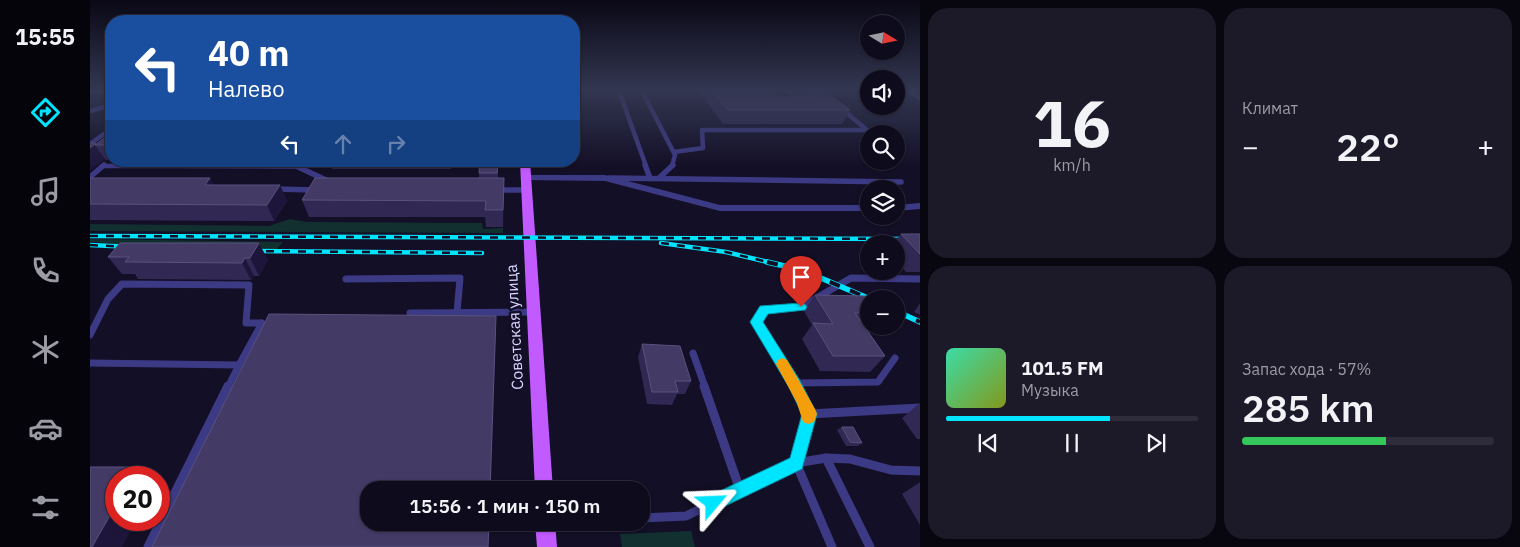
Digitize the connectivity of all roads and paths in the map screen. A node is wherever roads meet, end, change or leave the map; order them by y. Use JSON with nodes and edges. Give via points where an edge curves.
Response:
{"nodes":[{"id":1,"x":628,"y":117,"type":"edge"},
{"id":2,"x":655,"y":117,"type":"edge"},
{"id":3,"x":851,"y":117,"type":"edge"},
{"id":4,"x":105,"y":134,"type":"edge"},
{"id":5,"x":90,"y":144,"type":"edge"},
{"id":6,"x":674,"y":152,"type":"junction"},
{"id":7,"x":105,"y":165,"type":"edge"},
{"id":8,"x":298,"y":167,"type":"edge"},
{"id":9,"x":526,"y":167,"type":"edge"},
{"id":10,"x":90,"y":177,"type":"edge"},
{"id":11,"x":605,"y":178,"type":"junction"},
{"id":12,"x":650,"y":178,"type":"junction"},
{"id":13,"x":658,"y":178,"type":"junction"},
{"id":14,"x":860,"y":181,"type":"edge"},
{"id":15,"x":330,"y":182,"type":"edge"},
{"id":16,"x":527,"y":184,"type":"junction"},
{"id":17,"x":268,"y":189,"type":"edge"},
{"id":18,"x":328,"y":190,"type":"edge"},
{"id":19,"x":487,"y":190,"type":"edge"},
{"id":20,"x":920,"y":206,"type":"edge"},
{"id":21,"x":905,"y":207,"type":"edge"},
{"id":22,"x":860,"y":208,"type":"edge"},
{"id":23,"x":346,"y":279,"type":"dead end"},
{"id":24,"x":920,"y":279,"type":"edge"},
{"id":25,"x":456,"y":312,"type":"junction"},
{"id":26,"x":534,"y":312,"type":"junction"},
{"id":27,"x":410,"y":313,"type":"edge"},
{"id":28,"x":260,"y":323,"type":"junction"},
{"id":29,"x":269,"y":323,"type":"edge"},
{"id":30,"x":90,"y":335,"type":"edge"},
{"id":31,"x":693,"y":354,"type":"dead end"},
{"id":32,"x":895,"y":358,"type":"dead end"},
{"id":33,"x":90,"y":363,"type":"edge"},
{"id":34,"x":239,"y":365,"type":"junction"},
{"id":35,"x":794,"y":383,"type":"junction"},
{"id":36,"x":920,"y":408,"type":"edge"},
{"id":37,"x":809,"y":414,"type":"junction"},
{"id":38,"x":826,"y":458,"type":"junction"},
{"id":39,"x":796,"y":463,"type":"junction"},
{"id":40,"x":920,"y":471,"type":"edge"},
{"id":41,"x":543,"y":481,"type":"edge"},
{"id":42,"x":740,"y":490,"type":"junction"},
{"id":43,"x":650,"y":518,"type":"edge"},
{"id":44,"x":546,"y":531,"type":"edge"},
{"id":45,"x":148,"y":547,"type":"edge"},
{"id":46,"x":547,"y":547,"type":"edge"},
{"id":47,"x":832,"y":547,"type":"edge"},
{"id":48,"x":870,"y":547,"type":"edge"}],
"edges":[{"from":1,"to":12,"type":"lane"},
{"from":2,"to":6,"type":"lane"},
{"from":3,"to":6,"type":"lane","via":[[867,130],[702,130],[703,148]]},
{"from":4,"to":5,"type":"lane"},
{"from":6,"to":13,"type":"lane","via":[[675,161]]},
{"from":7,"to":10,"type":"lane"},
{"from":8,"to":15,"type":"lane"},
{"from":9,"to":16,"type":"main road","name":"Советская улица"},
{"from":11,"to":12,"type":"lane"},
{"from":11,"to":16,"type":"street"},
{"from":11,"to":22,"type":"street","via":[[720,208]]},
{"from":12,"to":13,"type":"lane"},
{"from":13,"to":14,"type":"lane"},
{"from":16,"to":19,"type":"lane"},
{"from":16,"to":26,"type":"main road","name":"Советская улица"},
{"from":17,"to":18,"type":"lane"},
{"from":20,"to":21,"type":"street"},
{"from":23,"to":25,"type":"lane","via":[[460,278]]},
{"from":24,"to":35,"type":"lane","via":[[851,278],[801,307],[764,310],[756,322]]},
{"from":25,"to":26,"type":"lane"},
{"from":25,"to":27,"type":"lane"},
{"from":26,"to":41,"type":"main road","name":"Советская улица"},
{"from":28,"to":29,"type":"lane"},
{"from":28,"to":30,"type":"lane","via":[[246,323],[249,285],[122,284],[108,298]]},
{"from":28,"to":34,"type":"lane"},
{"from":31,"to":42,"type":"lane"},
{"from":32,"to":35,"type":"lane","via":[[878,382]]},
{"from":33,"to":34,"type":"lane"},
{"from":34,"to":45,"type":"lane"},
{"from":35,"to":37,"type":"lane"},
{"from":36,"to":37,"type":"lane"},
{"from":37,"to":39,"type":"lane"},
{"from":38,"to":39,"type":"lane"},
{"from":38,"to":40,"type":"lane","via":[[850,459],[891,470]]},
{"from":38,"to":48,"type":"lane"},
{"from":39,"to":42,"type":"lane"},
{"from":39,"to":47,"type":"lane"},
{"from":42,"to":43,"type":"lane","via":[[686,516]]},
{"from":44,"to":46,"type":"main road"}]}
